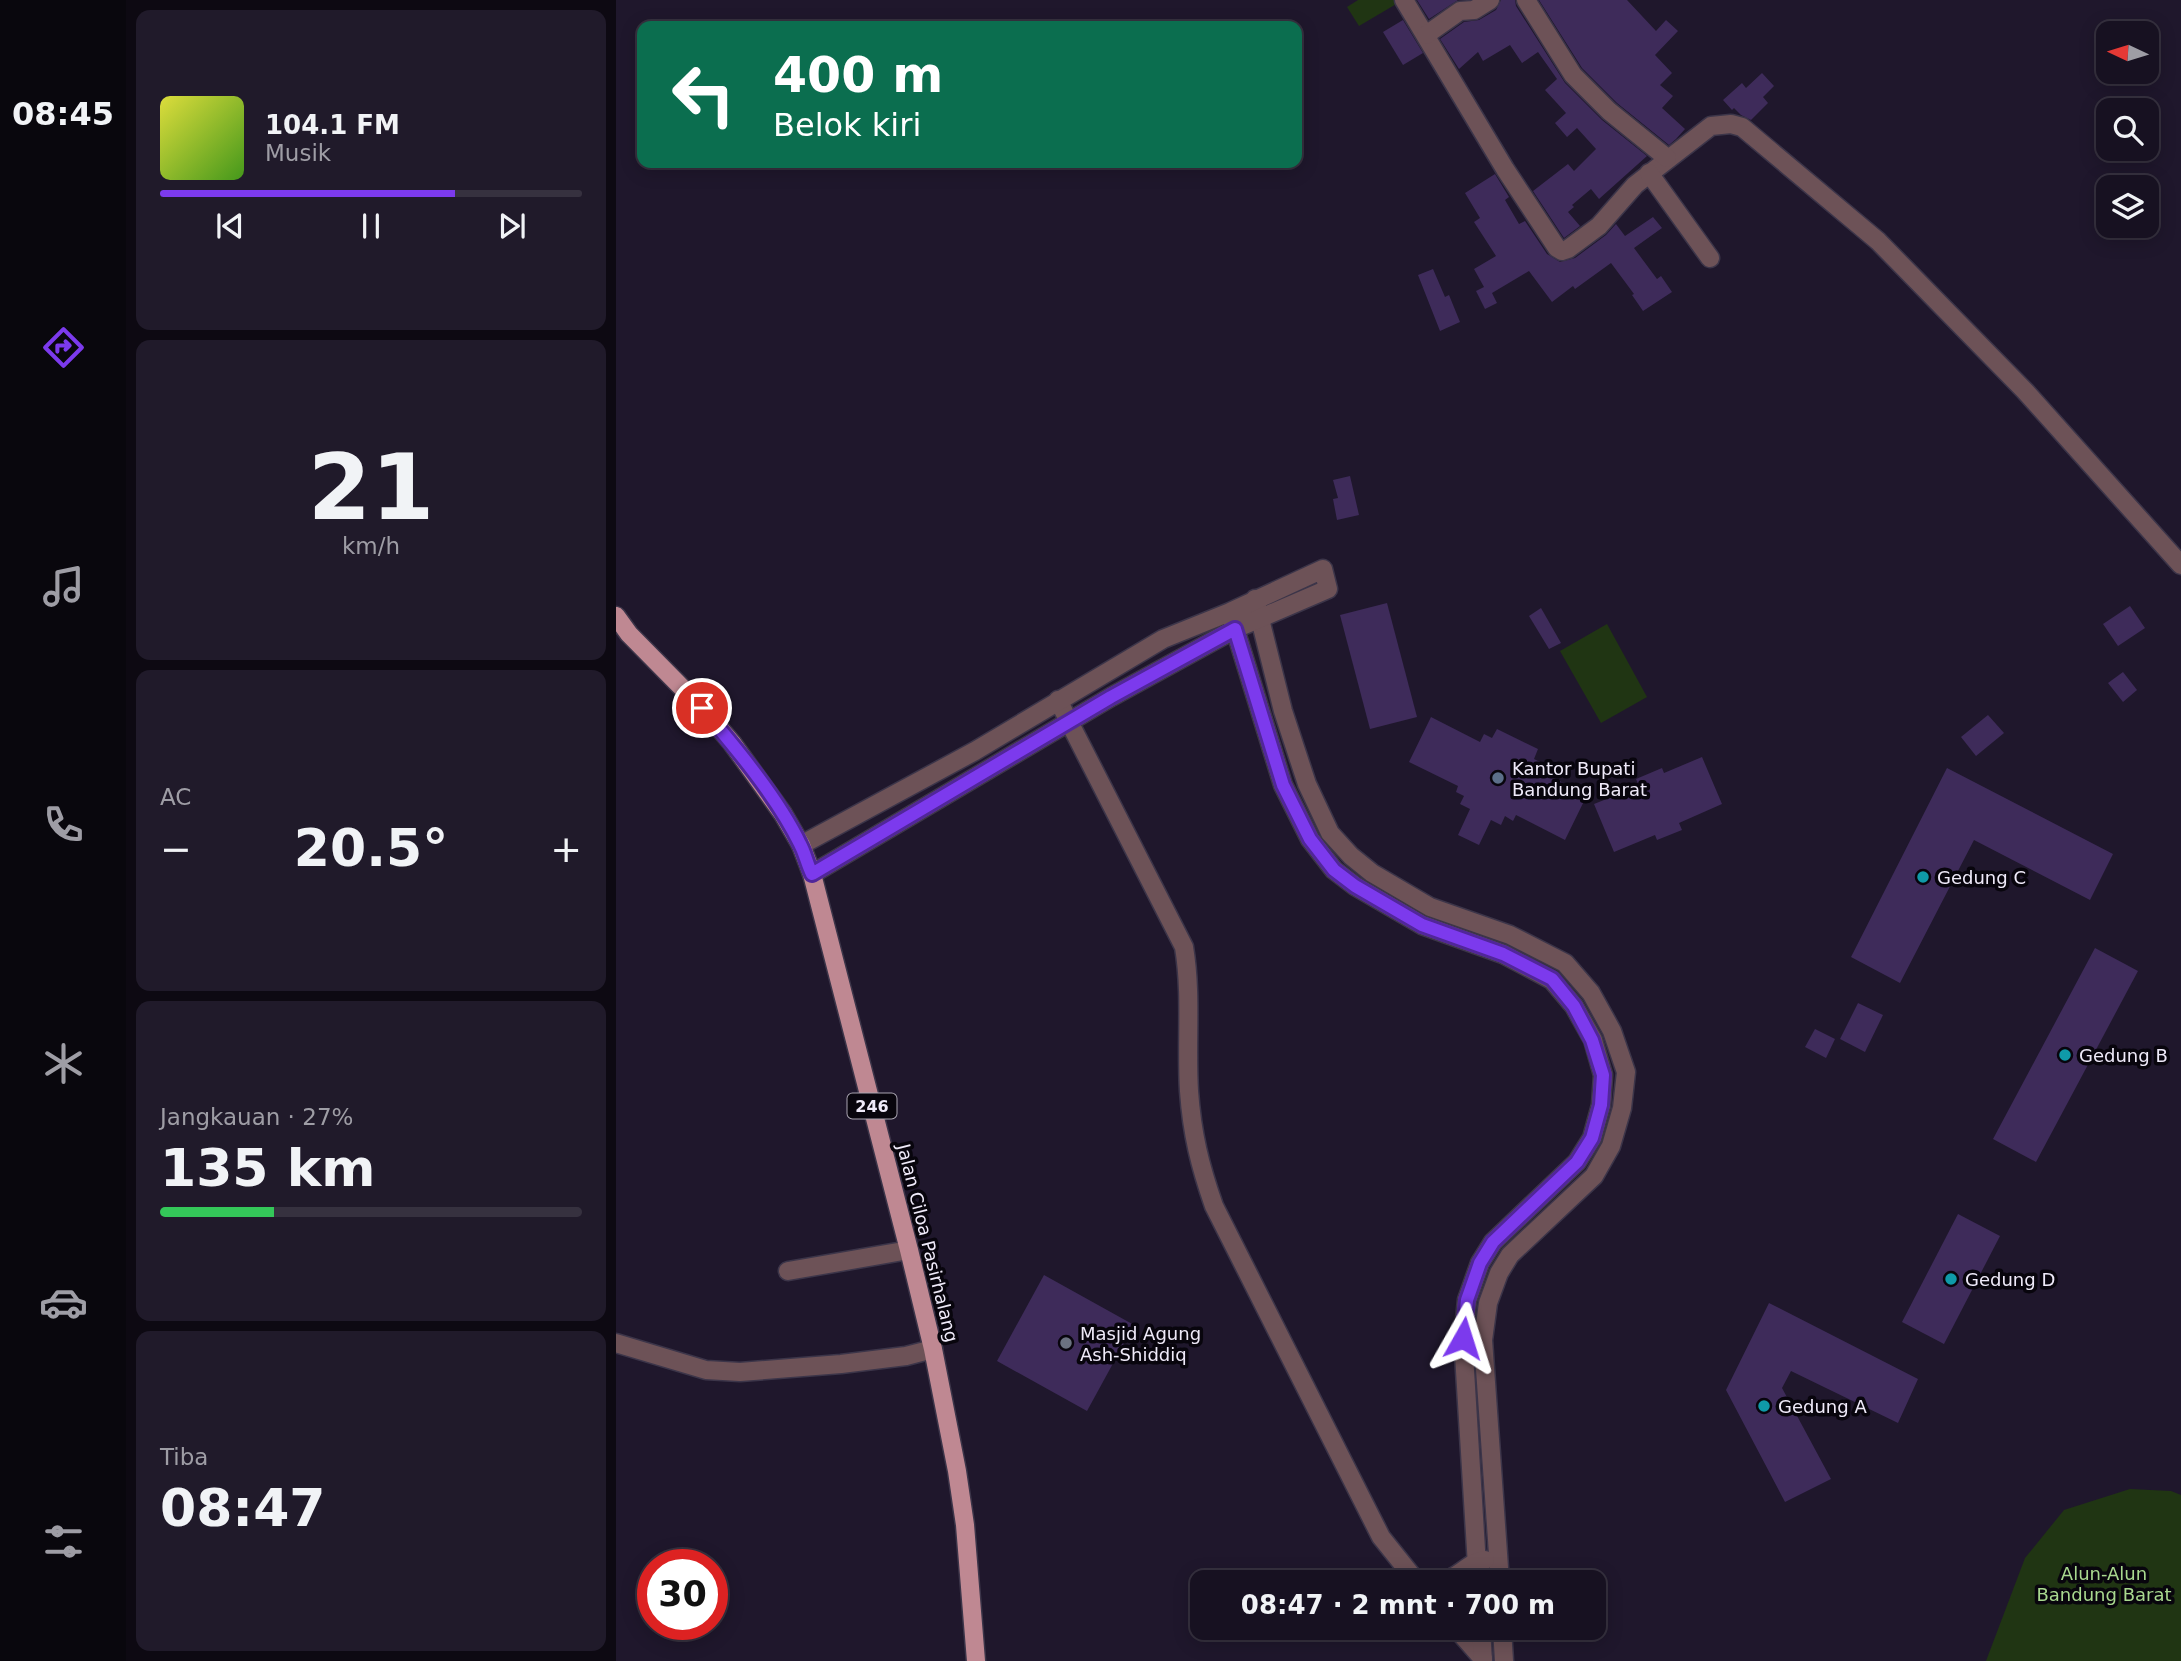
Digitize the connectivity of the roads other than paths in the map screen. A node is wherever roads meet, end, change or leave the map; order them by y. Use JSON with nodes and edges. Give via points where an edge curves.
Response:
{"nodes":[{"id":1,"x":1404,"y":0,"type":"edge"},
{"id":2,"x":1490,"y":0,"type":"edge"},
{"id":3,"x":1526,"y":0,"type":"edge"},
{"id":4,"x":1426,"y":35,"type":"junction"},
{"id":5,"x":1667,"y":158,"type":"junction"},
{"id":6,"x":1649,"y":173,"type":"junction"},
{"id":7,"x":1710,"y":258,"type":"dead end"},
{"id":8,"x":2181,"y":565,"type":"edge"},
{"id":9,"x":1255,"y":599,"type":"junction"},
{"id":10,"x":1230,"y":611,"type":"junction"},
{"id":11,"x":616,"y":616,"type":"edge"},
{"id":12,"x":1260,"y":620,"type":"junction"},
{"id":13,"x":1235,"y":629,"type":"junction"},
{"id":14,"x":1058,"y":700,"type":"junction"},
{"id":15,"x":1069,"y":722,"type":"junction"},
{"id":16,"x":801,"y":845,"type":"junction"},
{"id":17,"x":812,"y":874,"type":"junction"},
{"id":18,"x":909,"y":1250,"type":"junction"},
{"id":19,"x":788,"y":1271,"type":"dead end"},
{"id":20,"x":616,"y":1343,"type":"edge"},
{"id":21,"x":933,"y":1349,"type":"junction"},
{"id":22,"x":1499,"y":1558,"type":"junction"},
{"id":23,"x":1477,"y":1561,"type":"junction"},
{"id":24,"x":1405,"y":1567,"type":"junction"},
{"id":25,"x":1407,"y":1570,"type":"edge"},
{"id":26,"x":1410,"y":1570,"type":"edge"},
{"id":27,"x":1465,"y":1570,"type":"edge"},
{"id":28,"x":1477,"y":1570,"type":"edge"},
{"id":29,"x":1500,"y":1570,"type":"edge"},
{"id":30,"x":1466,"y":1640,"type":"edge"},
{"id":31,"x":1482,"y":1640,"type":"edge"},
{"id":32,"x":1503,"y":1640,"type":"edge"},
{"id":33,"x":1483,"y":1660,"type":"edge"},
{"id":34,"x":976,"y":1661,"type":"edge"},
{"id":35,"x":1504,"y":1661,"type":"edge"}],
"edges":[{"from":1,"to":4,"type":"street"},
{"from":2,"to":4,"type":"street","via":[[1474,10],[1460,10]]},
{"from":3,"to":5,"type":"street","via":[[1573,75]]},
{"from":4,"to":6,"type":"street","via":[[1557,248],[1568,250],[1599,226]]},
{"from":5,"to":6,"type":"street"},
{"from":5,"to":8,"type":"street","via":[[1711,126],[1742,127],[1878,241],[2025,391]]},
{"from":6,"to":7,"type":"street"},
{"from":9,"to":10,"type":"street"},
{"from":9,"to":12,"type":"street"},
{"from":9,"to":12,"type":"street","via":[[1323,569],[1328,589]]},
{"from":10,"to":13,"type":"street"},
{"from":10,"to":14,"type":"street","via":[[1163,639]]},
{"from":11,"to":16,"type":"main road","name":"Jalan Ciloa Pasirhalang","number":"246","via":[[732,743]]},
{"from":12,"to":13,"type":"street"},
{"from":12,"to":22,"type":"street","via":[[1291,736],[1330,833],[1372,873],[1430,907],[1510,935],[1565,963],[1591,993],[1612,1031],[1626,1072],[1611,1146],[1594,1176],[1510,1255],[1488,1303],[1483,1340]]},
{"from":13,"to":15,"type":"street"},
{"from":13,"to":23,"type":"street","via":[[1283,785],[1310,839],[1334,870],[1422,925],[1503,954],[1552,979],[1574,1006],[1603,1075],[1592,1138],[1577,1162],[1493,1242],[1467,1300],[1463,1338]]},
{"from":14,"to":15,"type":"street"},
{"from":14,"to":16,"type":"street","via":[[975,751]]},
{"from":15,"to":17,"type":"street"},
{"from":15,"to":24,"type":"street","via":[[1184,947],[1194,1142],[1214,1206],[1381,1537]]},
{"from":16,"to":17,"type":"main road","name":"Jalan Ciloa Pasirhalang","number":"246"},
{"from":17,"to":18,"type":"main road","name":"Jalan Ciloa Pasirhalang","number":"246"},
{"from":18,"to":19,"type":"street"},
{"from":18,"to":21,"type":"main road","name":"Jalan Ciloa Pasirhalang","number":"246"},
{"from":20,"to":21,"type":"street","via":[[706,1370],[740,1372],[841,1364]]},
{"from":21,"to":34,"type":"main road","name":"Jalan Ciloa Pasirhalang","number":"246","via":[[965,1525]]},
{"from":22,"to":23,"type":"street"},
{"from":22,"to":29,"type":"street"},
{"from":23,"to":27,"type":"street"},
{"from":23,"to":28,"type":"street"},
{"from":24,"to":25,"type":"street"},
{"from":24,"to":26,"type":"street"},
{"from":30,"to":33,"type":"street"},
{"from":31,"to":33,"type":"street"},
{"from":32,"to":35,"type":"street"}]}
